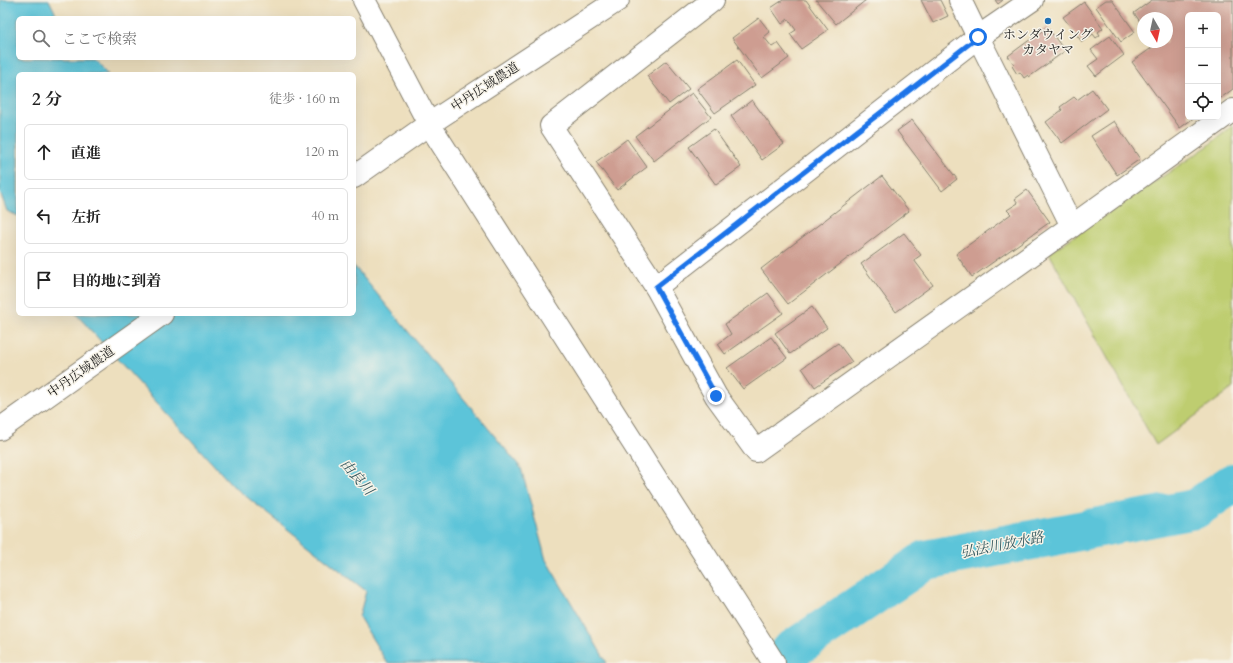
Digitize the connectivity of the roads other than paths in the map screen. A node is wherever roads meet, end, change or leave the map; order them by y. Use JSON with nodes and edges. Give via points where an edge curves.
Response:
{"nodes":[{"id":1,"x":364,"y":0,"type":"edge"},
{"id":2,"x":618,"y":0,"type":"edge"},
{"id":3,"x":714,"y":0,"type":"edge"},
{"id":4,"x":960,"y":0,"type":"edge"},
{"id":5,"x":1032,"y":0,"type":"edge"},
{"id":6,"x":978,"y":37,"type":"junction"},
{"id":7,"x":1233,"y":110,"type":"edge"},
{"id":8,"x":429,"y":124,"type":"junction"},
{"id":9,"x":356,"y":176,"type":"edge"},
{"id":10,"x":1072,"y":226,"type":"junction"},
{"id":11,"x":656,"y":287,"type":"junction"},
{"id":12,"x":159,"y":316,"type":"edge"},
{"id":13,"x":0,"y":429,"type":"edge"},
{"id":14,"x":774,"y":663,"type":"edge"}],
"edges":[{"from":1,"to":8,"type":"street"},
{"from":2,"to":8,"type":"street","name":"中丹広域農道"},
{"from":3,"to":11,"type":"street","via":[[551,126]]},
{"from":4,"to":6,"type":"street"},
{"from":5,"to":6,"type":"street"},
{"from":6,"to":10,"type":"street"},
{"from":6,"to":11,"type":"street"},
{"from":7,"to":10,"type":"street"},
{"from":8,"to":9,"type":"street","name":"中丹広域農道"},
{"from":8,"to":14,"type":"street"},
{"from":10,"to":11,"type":"street","via":[[756,451],[716,396]]},
{"from":12,"to":13,"type":"street","name":"中丹広域農道"}]}
